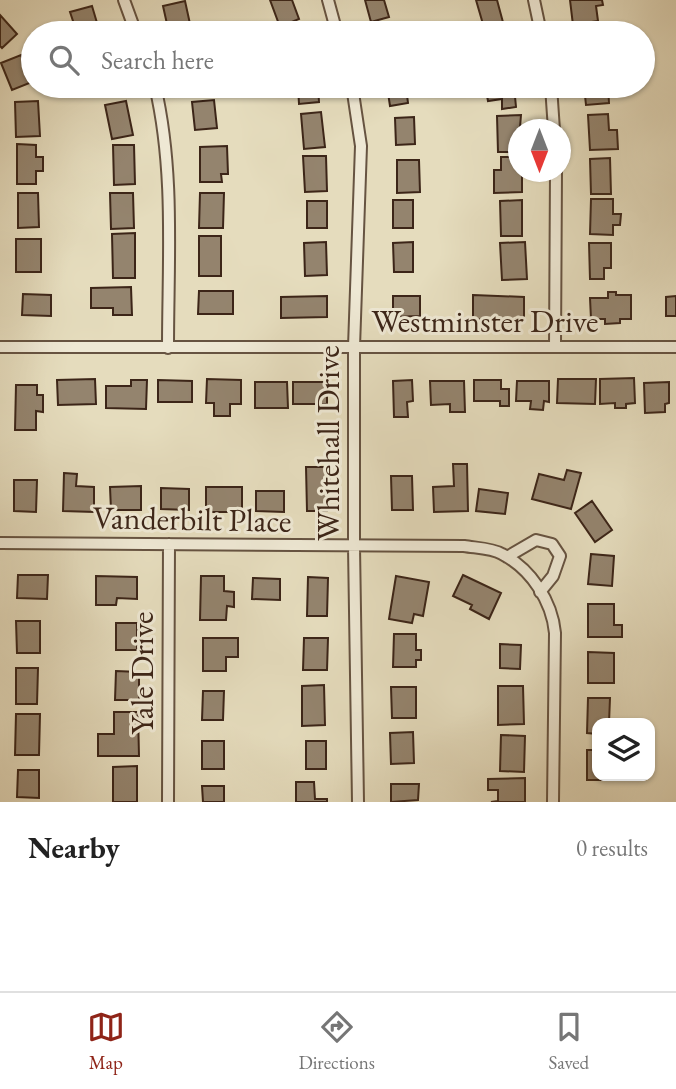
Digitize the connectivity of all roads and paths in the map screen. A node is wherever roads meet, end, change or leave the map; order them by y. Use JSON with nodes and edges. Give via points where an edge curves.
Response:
{"nodes":[{"id":1,"x":124,"y":0,"type":"edge"},
{"id":2,"x":328,"y":0,"type":"edge"},
{"id":3,"x":534,"y":0,"type":"edge"},
{"id":4,"x":132,"y":21,"type":"edge"},
{"id":5,"x":334,"y":21,"type":"edge"},
{"id":6,"x":538,"y":21,"type":"edge"},
{"id":7,"x":158,"y":98,"type":"edge"},
{"id":8,"x":354,"y":98,"type":"edge"},
{"id":9,"x":552,"y":98,"type":"edge"},
{"id":10,"x":553,"y":119,"type":"edge"},
{"id":11,"x":556,"y":182,"type":"edge"},
{"id":12,"x":0,"y":347,"type":"edge"},
{"id":13,"x":354,"y":347,"type":"junction"},
{"id":14,"x":555,"y":347,"type":"junction"},
{"id":15,"x":676,"y":347,"type":"edge"},
{"id":16,"x":168,"y":348,"type":"junction"},
{"id":17,"x":0,"y":543,"type":"edge"},
{"id":18,"x":169,"y":544,"type":"junction"},
{"id":19,"x":354,"y":547,"type":"junction"},
{"id":20,"x":507,"y":557,"type":"junction"},
{"id":21,"x":540,"y":592,"type":"junction"},
{"id":22,"x":167,"y":802,"type":"edge"},
{"id":23,"x":359,"y":802,"type":"edge"},
{"id":24,"x":553,"y":802,"type":"edge"}],
"edges":[{"from":1,"to":4,"type":"street"},
{"from":2,"to":5,"type":"street"},
{"from":3,"to":6,"type":"street"},
{"from":7,"to":16,"type":"street","via":[[168,167]]},
{"from":8,"to":13,"type":"street","name":"Whitehall Drive","via":[[360,146]]},
{"from":9,"to":10,"type":"street"},
{"from":11,"to":14,"type":"street"},
{"from":12,"to":16,"type":"street","name":"Westminster Drive"},
{"from":13,"to":14,"type":"street","name":"Westminster Drive"},
{"from":13,"to":16,"type":"street","name":"Westminster Drive"},
{"from":13,"to":19,"type":"street","name":"Whitehall Drive"},
{"from":14,"to":15,"type":"street","name":"Westminster Drive"},
{"from":17,"to":18,"type":"street","name":"Vanderbilt Place"},
{"from":18,"to":19,"type":"street","name":"Vanderbilt Place"},
{"from":18,"to":22,"type":"street","name":"Yale Drive"},
{"from":19,"to":20,"type":"street","name":"Vanderbilt Place","via":[[464,546]]},
{"from":19,"to":23,"type":"street","name":"Whitehall Drive"},
{"from":20,"to":21,"type":"street","name":"Vanderbilt Place","via":[[527,571]]},
{"from":20,"to":21,"type":"street","via":[[536,540],[552,544],[560,556],[553,576]]},
{"from":21,"to":24,"type":"street","name":"Vanderbilt Place","via":[[553,616],[555,633]]}]}
